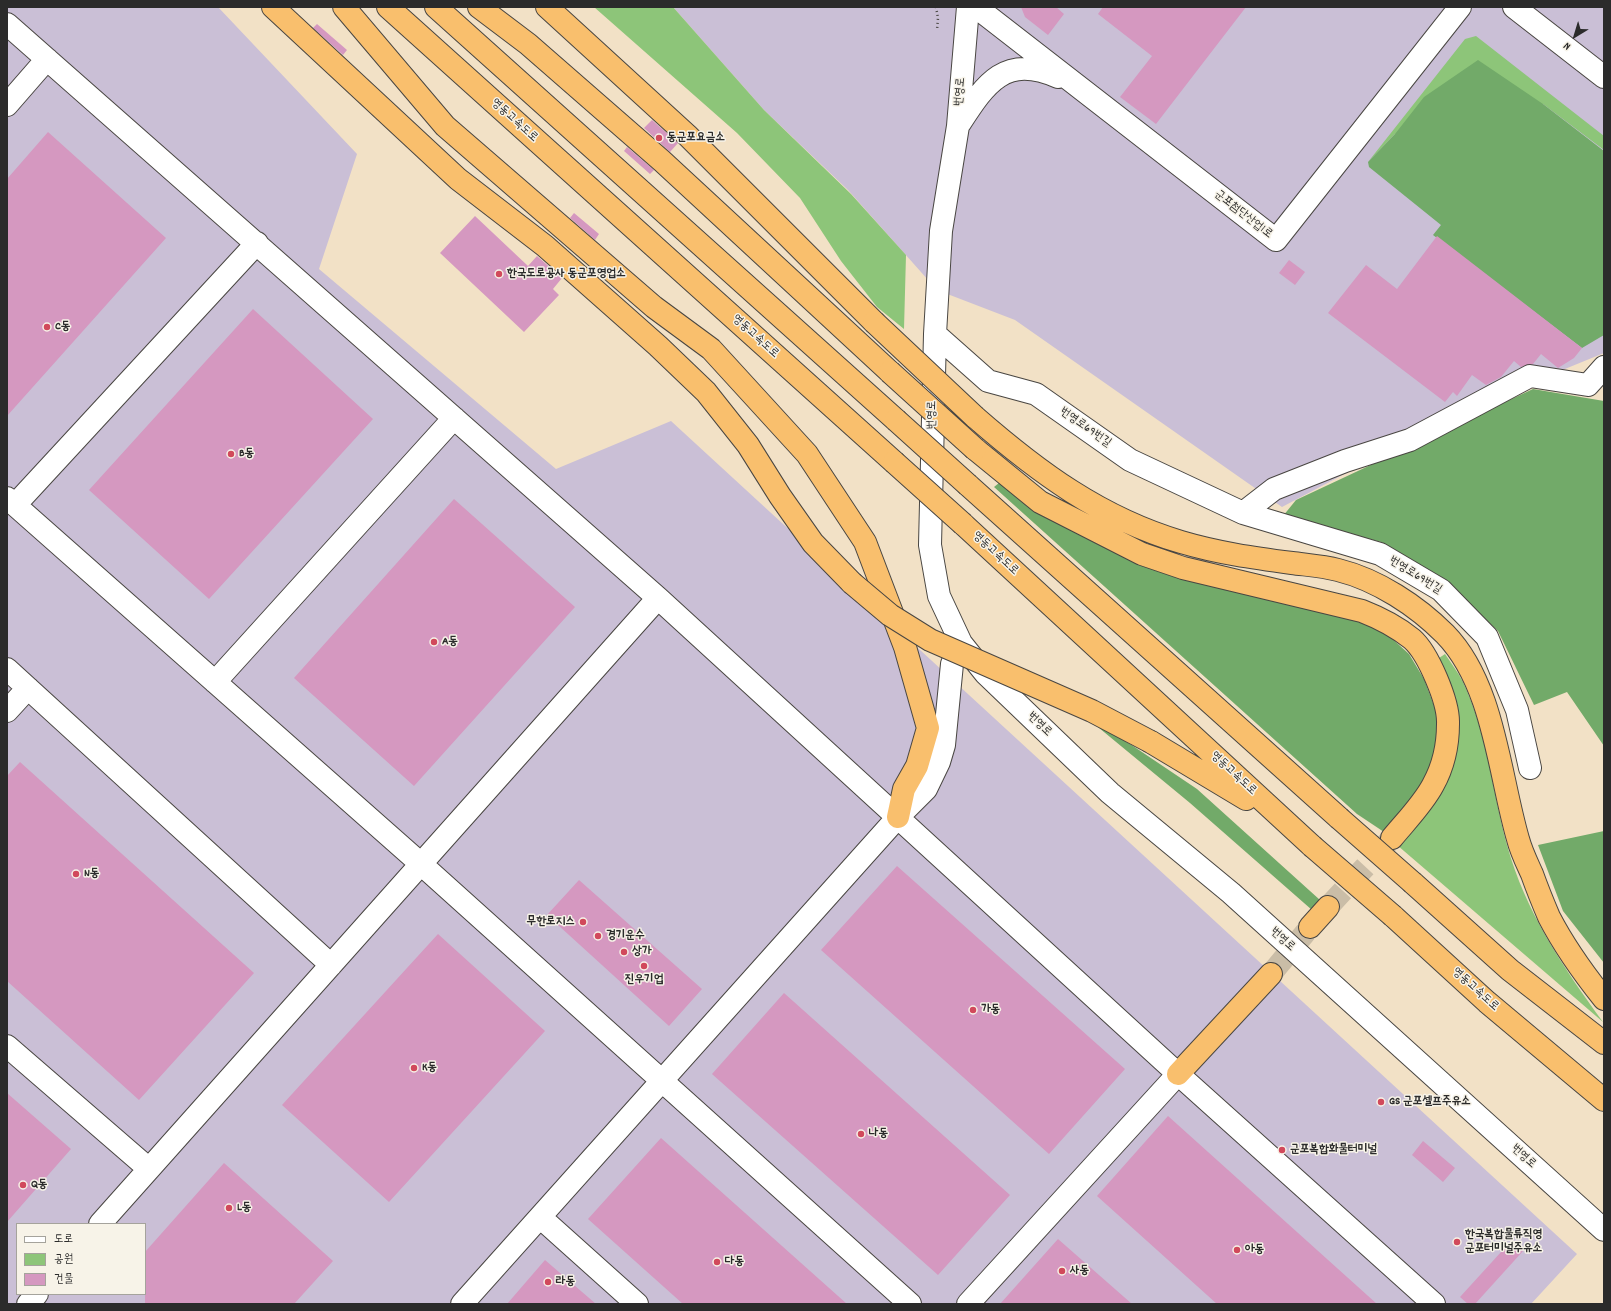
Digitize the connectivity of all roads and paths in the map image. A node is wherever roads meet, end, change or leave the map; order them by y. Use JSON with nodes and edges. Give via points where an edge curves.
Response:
{"nodes":[{"id":1,"x":273,"y":7,"type":"edge"},
{"id":2,"x":344,"y":7,"type":"edge"},
{"id":3,"x":388,"y":7,"type":"edge"},
{"id":4,"x":436,"y":7,"type":"edge"},
{"id":5,"x":478,"y":7,"type":"edge"},
{"id":6,"x":546,"y":7,"type":"edge"},
{"id":7,"x":936,"y":7,"type":"edge"},
{"id":8,"x":968,"y":7,"type":"edge"},
{"id":9,"x":976,"y":7,"type":"edge"},
{"id":10,"x":1460,"y":7,"type":"edge"},
{"id":11,"x":1514,"y":7,"type":"edge"},
{"id":12,"x":7,"y":24,"type":"edge"},
{"id":13,"x":937,"y":30,"type":"dead end"},
{"id":14,"x":47,"y":59,"type":"junction"},
{"id":15,"x":1604,"y":78,"type":"edge"},
{"id":16,"x":1071,"y":82,"type":"junction"},
{"id":17,"x":7,"y":105,"type":"edge"},
{"id":18,"x":958,"y":126,"type":"junction"},
{"id":19,"x":257,"y":244,"type":"junction"},
{"id":20,"x":936,"y":334,"type":"junction"},
{"id":21,"x":1604,"y":367,"type":"edge"},
{"id":22,"x":454,"y":418,"type":"junction"},
{"id":23,"x":11,"y":501,"type":"edge"},
{"id":24,"x":1243,"y":513,"type":"junction"},
{"id":25,"x":658,"y":598,"type":"junction"},
{"id":26,"x":961,"y":643,"type":"junction"},
{"id":27,"x":7,"y":669,"type":"edge"},
{"id":28,"x":215,"y":682,"type":"junction"},
{"id":29,"x":28,"y":688,"type":"junction"},
{"id":30,"x":7,"y":711,"type":"edge"},
{"id":31,"x":1530,"y":768,"type":"dead end"},
{"id":32,"x":898,"y":817,"type":"junction"},
{"id":33,"x":1292,"y":828,"type":"junction"},
{"id":34,"x":1392,"y":838,"type":"tunnel mouth"},
{"id":35,"x":421,"y":864,"type":"junction"},
{"id":36,"x":1328,"y":907,"type":"tunnel mouth"},
{"id":37,"x":1310,"y":928,"type":"tunnel mouth"},
{"id":38,"x":331,"y":965,"type":"junction"},
{"id":39,"x":1271,"y":974,"type":"tunnel mouth"},
{"id":40,"x":1604,"y":999,"type":"edge"},
{"id":41,"x":1604,"y":1044,"type":"edge"},
{"id":42,"x":7,"y":1046,"type":"edge"},
{"id":43,"x":1178,"y":1074,"type":"junction"},
{"id":44,"x":662,"y":1080,"type":"junction"},
{"id":45,"x":1604,"y":1100,"type":"edge"},
{"id":46,"x":149,"y":1169,"type":"junction"},
{"id":47,"x":540,"y":1217,"type":"junction"},
{"id":48,"x":101,"y":1223,"type":"edge"},
{"id":49,"x":1604,"y":1230,"type":"edge"},
{"id":50,"x":36,"y":1295,"type":"edge"},
{"id":51,"x":28,"y":1304,"type":"edge"},
{"id":52,"x":462,"y":1304,"type":"edge"},
{"id":53,"x":638,"y":1304,"type":"edge"},
{"id":54,"x":910,"y":1304,"type":"edge"},
{"id":55,"x":968,"y":1304,"type":"edge"},
{"id":56,"x":1434,"y":1304,"type":"edge"}],
"edges":[{"from":1,"to":33,"type":"highway","bridge":true,"via":[[458,178],[545,246],[706,392],[748,445],[813,543],[852,583],[890,615],[930,640],[1092,711],[1151,742]]},
{"from":2,"to":32,"type":"highway","via":[[445,126],[643,297],[711,349],[807,454],[864,542],[905,647],[928,728],[917,766],[904,789]]},
{"from":3,"to":33,"type":"highway","name":"영동고속도로","bridge":true,"via":[[963,524]]},
{"from":4,"to":41,"type":"highway","bridge":true,"via":[[1510,970]]},
{"from":5,"to":34,"type":"highway","bridge":true,"via":[[528,44],[662,161],[975,449],[1040,502],[1142,554],[1183,568],[1362,611],[1389,622],[1413,640],[1429,662],[1439,684],[1449,722],[1444,758],[1433,785]]},
{"from":6,"to":40,"type":"highway","bridge":true,"via":[[687,135],[874,322],[975,417],[1011,449],[1050,478],[1098,508],[1143,529],[1181,542],[1228,554],[1338,570],[1372,582],[1421,613],[1446,635],[1469,665],[1486,705],[1518,842],[1550,918],[1583,973]]},
{"from":7,"to":13,"type":"path"},
{"from":8,"to":18,"type":"street","name":"번영로"},
{"from":9,"to":16,"type":"street","name":"군포첨단산업1로"},
{"from":10,"to":16,"type":"street","name":"군포첨단산업1로","via":[[1276,240]]},
{"from":11,"to":15,"type":"street"},
{"from":12,"to":14,"type":"street"},
{"from":14,"to":17,"type":"street"},
{"from":14,"to":19,"type":"street"},
{"from":16,"to":18,"type":"street","via":[[1033,70],[1006,72],[981,91]]},
{"from":18,"to":20,"type":"street","name":"번영로","via":[[942,232]]},
{"from":19,"to":22,"type":"street"},
{"from":19,"to":23,"type":"street"},
{"from":20,"to":24,"type":"street","name":"번영로69번길","via":[[988,381],[1036,394],[1130,460]]},
{"from":20,"to":26,"type":"street","name":"번영로","via":[[930,545],[939,596]]},
{"from":21,"to":24,"type":"street","via":[[1588,385],[1530,376],[1410,440],[1274,489]]},
{"from":22,"to":25,"type":"street"},
{"from":22,"to":28,"type":"street"},
{"from":23,"to":28,"type":"street"},
{"from":24,"to":31,"type":"street","name":"번영로69번길","via":[[1380,554],[1441,590],[1487,637],[1517,710]]},
{"from":25,"to":32,"type":"street"},
{"from":25,"to":35,"type":"street"},
{"from":26,"to":32,"type":"street","via":[[952,664],[944,745],[939,762],[926,789]]},
{"from":26,"to":49,"type":"street","name":"번영로","via":[[985,673],[1110,793],[1231,893]]},
{"from":27,"to":29,"type":"street"},
{"from":28,"to":35,"type":"street"},
{"from":29,"to":30,"type":"street"},
{"from":29,"to":38,"type":"street"},
{"from":32,"to":43,"type":"street"},
{"from":32,"to":44,"type":"street"},
{"from":33,"to":45,"type":"highway","name":"영동고속도로","bridge":true,"via":[[1487,1002]]},
{"from":35,"to":38,"type":"street"},
{"from":35,"to":44,"type":"street"},
{"from":36,"to":37,"type":"highway"},
{"from":38,"to":46,"type":"street"},
{"from":39,"to":43,"type":"highway"},
{"from":42,"to":46,"type":"street"},
{"from":43,"to":55,"type":"street"},
{"from":43,"to":56,"type":"street"},
{"from":44,"to":47,"type":"street"},
{"from":44,"to":54,"type":"street"},
{"from":46,"to":48,"type":"street"},
{"from":47,"to":52,"type":"street"},
{"from":47,"to":53,"type":"street"},
{"from":50,"to":51,"type":"street"}]}
